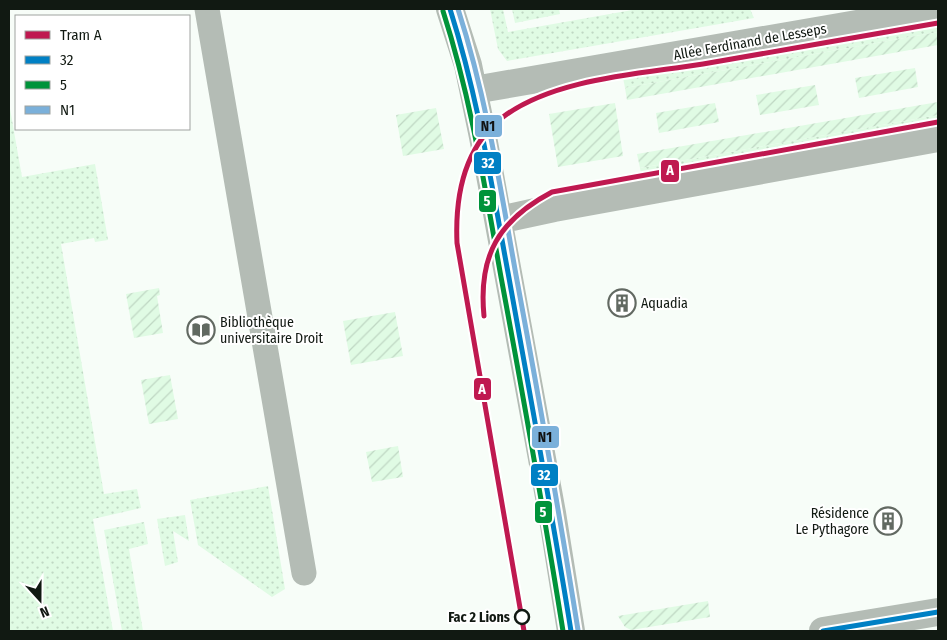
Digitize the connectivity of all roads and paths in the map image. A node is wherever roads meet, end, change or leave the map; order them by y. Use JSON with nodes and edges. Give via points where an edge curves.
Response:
{"nodes":[{"id":1,"x":207,"y":9,"type":"edge"},
{"id":2,"x":450,"y":9,"type":"edge"},
{"id":3,"x":938,"y":10,"type":"edge"},
{"id":4,"x":474,"y":90,"type":"junction"},
{"id":5,"x":938,"y":138,"type":"edge"},
{"id":6,"x":499,"y":220,"type":"junction"},
{"id":7,"x":304,"y":573,"type":"dead end"},
{"id":8,"x":938,"y":612,"type":"edge"},
{"id":9,"x":906,"y":624,"type":"edge"},
{"id":10,"x":571,"y":631,"type":"edge"},
{"id":11,"x":823,"y":631,"type":"edge"}],
"edges":[{"from":1,"to":7,"type":"street"},
{"from":2,"to":4,"type":"street"},
{"from":3,"to":4,"type":"street","name":"Allée Ferdinand de Lesseps"},
{"from":4,"to":6,"type":"street"},
{"from":5,"to":6,"type":"street"},
{"from":6,"to":10,"type":"street"},
{"from":8,"to":9,"type":"street"},
{"from":9,"to":11,"type":"street"}]}
